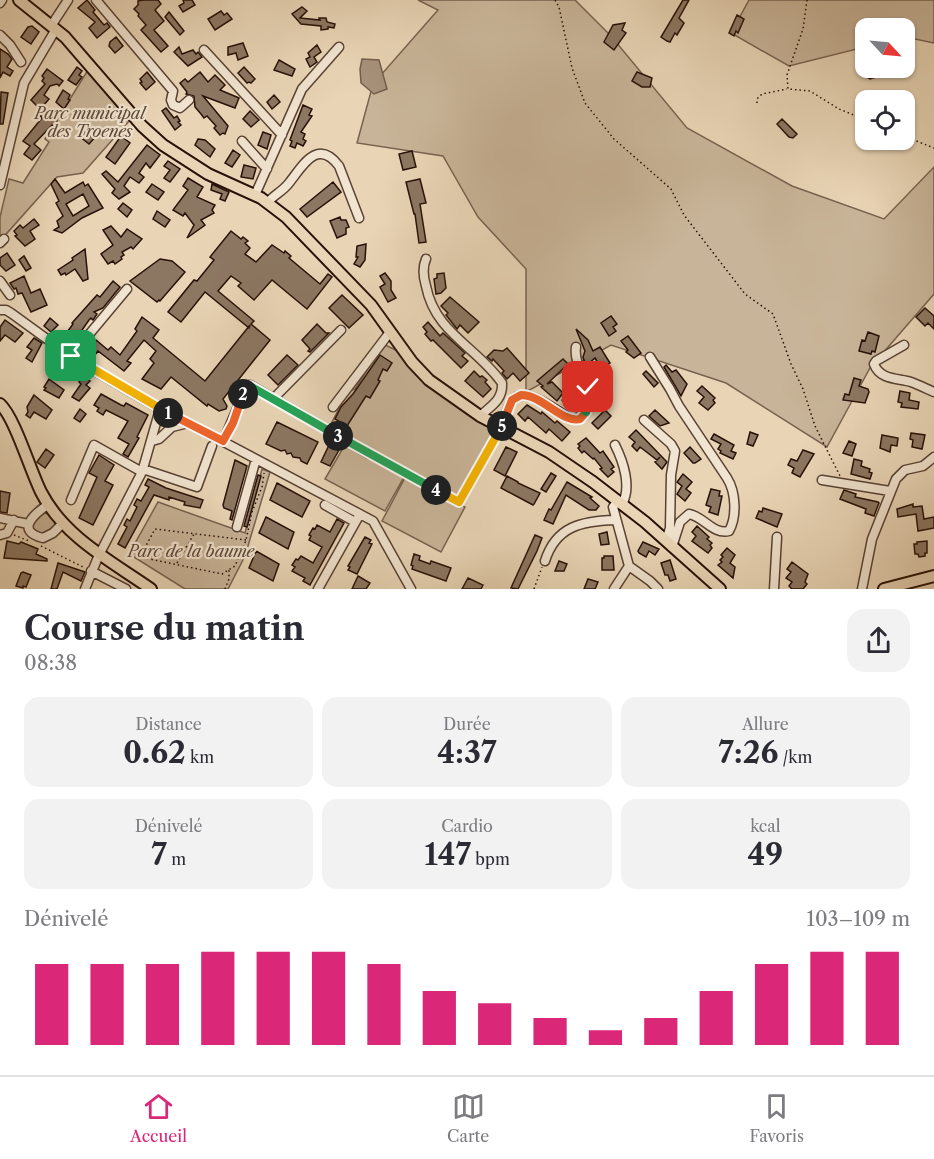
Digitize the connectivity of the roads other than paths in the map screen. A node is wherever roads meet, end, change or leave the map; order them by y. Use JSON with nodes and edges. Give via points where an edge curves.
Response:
{"nodes":[{"id":1,"x":19,"y":0,"type":"edge"},
{"id":2,"x":68,"y":0,"type":"edge"},
{"id":3,"x":96,"y":0,"type":"edge"},
{"id":4,"x":54,"y":28,"type":"junction"},
{"id":5,"x":0,"y":35,"type":"edge"},
{"id":6,"x":339,"y":47,"type":"dead end"},
{"id":7,"x":204,"y":50,"type":"dead end"},
{"id":8,"x":21,"y":62,"type":"dead end"},
{"id":9,"x":189,"y":100,"type":"dead end"},
{"id":10,"x":282,"y":135,"type":"junction"},
{"id":11,"x":242,"y":141,"type":"dead end"},
{"id":12,"x":267,"y":169,"type":"junction"},
{"id":13,"x":2,"y":170,"type":"edge"},
{"id":14,"x":0,"y":185,"type":"edge"},
{"id":15,"x":255,"y":195,"type":"junction"},
{"id":16,"x":268,"y":202,"type":"junction"},
{"id":17,"x":359,"y":218,"type":"dead end"},
{"id":18,"x":426,"y":259,"type":"dead end"},
{"id":19,"x":0,"y":281,"type":"edge"},
{"id":20,"x":127,"y":289,"type":"dead end"},
{"id":21,"x":10,"y":295,"type":"dead end"},
{"id":22,"x":0,"y":310,"type":"edge"},
{"id":23,"x":341,"y":330,"type":"dead end"},
{"id":24,"x":390,"y":332,"type":"junction"},
{"id":25,"x":904,"y":345,"type":"dead end"},
{"id":26,"x":576,"y":347,"type":"dead end"},
{"id":27,"x":71,"y":356,"type":"junction"},
{"id":28,"x":650,"y":357,"type":"dead end"},
{"id":29,"x":934,"y":392,"type":"edge"},
{"id":30,"x":273,"y":399,"type":"junction"},
{"id":31,"x":0,"y":404,"type":"edge"},
{"id":32,"x":333,"y":407,"type":"dead end"},
{"id":33,"x":480,"y":416,"type":"junction"},
{"id":34,"x":644,"y":420,"type":"dead end"},
{"id":35,"x":501,"y":428,"type":"junction"},
{"id":36,"x":152,"y":441,"type":"junction"},
{"id":37,"x":223,"y":441,"type":"junction"},
{"id":38,"x":615,"y":445,"type":"dead end"},
{"id":39,"x":212,"y":446,"type":"dead end"},
{"id":40,"x":369,"y":454,"type":"road end"},
{"id":41,"x":934,"y":457,"type":"edge"},
{"id":42,"x":256,"y":459,"type":"junction"},
{"id":43,"x":143,"y":471,"type":"junction"},
{"id":44,"x":822,"y":480,"type":"dead end"},
{"id":45,"x":890,"y":491,"type":"junction"},
{"id":46,"x":71,"y":500,"type":"dead end"},
{"id":47,"x":620,"y":503,"type":"junction"},
{"id":48,"x":49,"y":504,"type":"junction"},
{"id":49,"x":325,"y":505,"type":"dead end"},
{"id":50,"x":0,"y":518,"type":"edge"},
{"id":51,"x":358,"y":518,"type":"junction"},
{"id":52,"x":14,"y":520,"type":"junction"},
{"id":53,"x":615,"y":520,"type":"junction"},
{"id":54,"x":28,"y":524,"type":"junction"},
{"id":55,"x":237,"y":526,"type":"dead end"},
{"id":56,"x":67,"y":527,"type":"junction"},
{"id":57,"x":4,"y":534,"type":"edge"},
{"id":58,"x":777,"y":537,"type":"dead end"},
{"id":59,"x":669,"y":544,"type":"junction"},
{"id":60,"x":99,"y":554,"type":"junction"},
{"id":61,"x":545,"y":561,"type":"road end"},
{"id":62,"x":629,"y":566,"type":"junction"},
{"id":63,"x":91,"y":571,"type":"junction"},
{"id":64,"x":934,"y":576,"type":"edge"},
{"id":65,"x":85,"y":589,"type":"edge"},
{"id":66,"x":126,"y":589,"type":"edge"},
{"id":67,"x":151,"y":589,"type":"edge"},
{"id":68,"x":318,"y":589,"type":"edge"},
{"id":69,"x":411,"y":589,"type":"edge"},
{"id":70,"x":614,"y":589,"type":"edge"},
{"id":71,"x":657,"y":589,"type":"edge"},
{"id":72,"x":720,"y":589,"type":"edge"},
{"id":73,"x":774,"y":589,"type":"edge"},
{"id":74,"x":862,"y":589,"type":"edge"},
{"id":75,"x":884,"y":589,"type":"edge"}],
"edges":[{"from":1,"to":4,"type":"main road"},
{"from":2,"to":4,"type":"street"},
{"from":3,"to":9,"type":"street","via":[[173,92],[171,100],[175,107],[181,108]]},
{"from":4,"to":13,"type":"street","via":[[24,83]]},
{"from":4,"to":15,"type":"main road","via":[[163,145],[208,174]]},
{"from":5,"to":8,"type":"street"},
{"from":6,"to":10,"type":"street","via":[[303,88]]},
{"from":7,"to":10,"type":"street"},
{"from":10,"to":12,"type":"street"},
{"from":11,"to":12,"type":"street"},
{"from":12,"to":15,"type":"street"},
{"from":13,"to":14,"type":"street"},
{"from":15,"to":16,"type":"main road"},
{"from":16,"to":17,"type":"street","via":[[290,182],[304,161],[325,154],[339,166]]},
{"from":16,"to":24,"type":"main road","via":[[371,305]]},
{"from":18,"to":33,"type":"street","via":[[423,273],[434,311],[502,383],[498,400]]},
{"from":19,"to":21,"type":"street"},
{"from":20,"to":27,"type":"street"},
{"from":22,"to":27,"type":"street","via":[[11,313]]},
{"from":23,"to":30,"type":"street"},
{"from":24,"to":32,"type":"street"},
{"from":24,"to":33,"type":"main road","via":[[423,375]]},
{"from":25,"to":29,"type":"street","via":[[876,360],[876,369],[886,377]]},
{"from":26,"to":35,"type":"street","via":[[575,355],[590,396],[582,417],[572,419],[535,398],[521,395],[512,400]]},
{"from":27,"to":36,"type":"street","via":[[160,409]]},
{"from":28,"to":59,"type":"street","via":[[727,478],[733,495],[729,531],[718,531],[689,514],[680,522]]},
{"from":30,"to":37,"type":"street","via":[[250,386],[245,389]]},
{"from":30,"to":40,"type":"street"},
{"from":31,"to":48,"type":"main road"},
{"from":33,"to":35,"type":"main road"},
{"from":34,"to":59,"type":"street","via":[[675,451]]},
{"from":35,"to":47,"type":"main road","via":[[549,452]]},
{"from":36,"to":37,"type":"street","via":[[172,427],[188,423]]},
{"from":36,"to":43,"type":"street"},
{"from":37,"to":42,"type":"street"},
{"from":38,"to":47,"type":"street","via":[[626,482],[626,495]]},
{"from":39,"to":43,"type":"street","via":[[197,487]]},
{"from":41,"to":45,"type":"street","via":[[903,471]]},
{"from":42,"to":51,"type":"street"},
{"from":42,"to":55,"type":"street"},
{"from":43,"to":46,"type":"street","via":[[94,445]]},
{"from":43,"to":60,"type":"street"},
{"from":44,"to":45,"type":"street"},
{"from":45,"to":74,"type":"street","via":[[872,539]]},
{"from":47,"to":53,"type":"street","via":[[613,507]]},
{"from":47,"to":59,"type":"main road"},
{"from":48,"to":54,"type":"street"},
{"from":48,"to":56,"type":"main road"},
{"from":49,"to":51,"type":"street"},
{"from":50,"to":52,"type":"street"},
{"from":51,"to":68,"type":"street"},
{"from":51,"to":69,"type":"street","via":[[373,521]]},
{"from":52,"to":54,"type":"street"},
{"from":52,"to":57,"type":"street"},
{"from":53,"to":61,"type":"street","via":[[589,520],[556,537]]},
{"from":53,"to":62,"type":"street"},
{"from":54,"to":56,"type":"street","via":[[33,535],[43,538]]},
{"from":56,"to":60,"type":"main road"},
{"from":58,"to":73,"type":"street"},
{"from":59,"to":72,"type":"main road"},
{"from":60,"to":63,"type":"street"},
{"from":60,"to":67,"type":"main road"},
{"from":62,"to":70,"type":"street"},
{"from":62,"to":71,"type":"street"},
{"from":63,"to":65,"type":"street"},
{"from":63,"to":66,"type":"street"},
{"from":64,"to":75,"type":"main road"}]}
